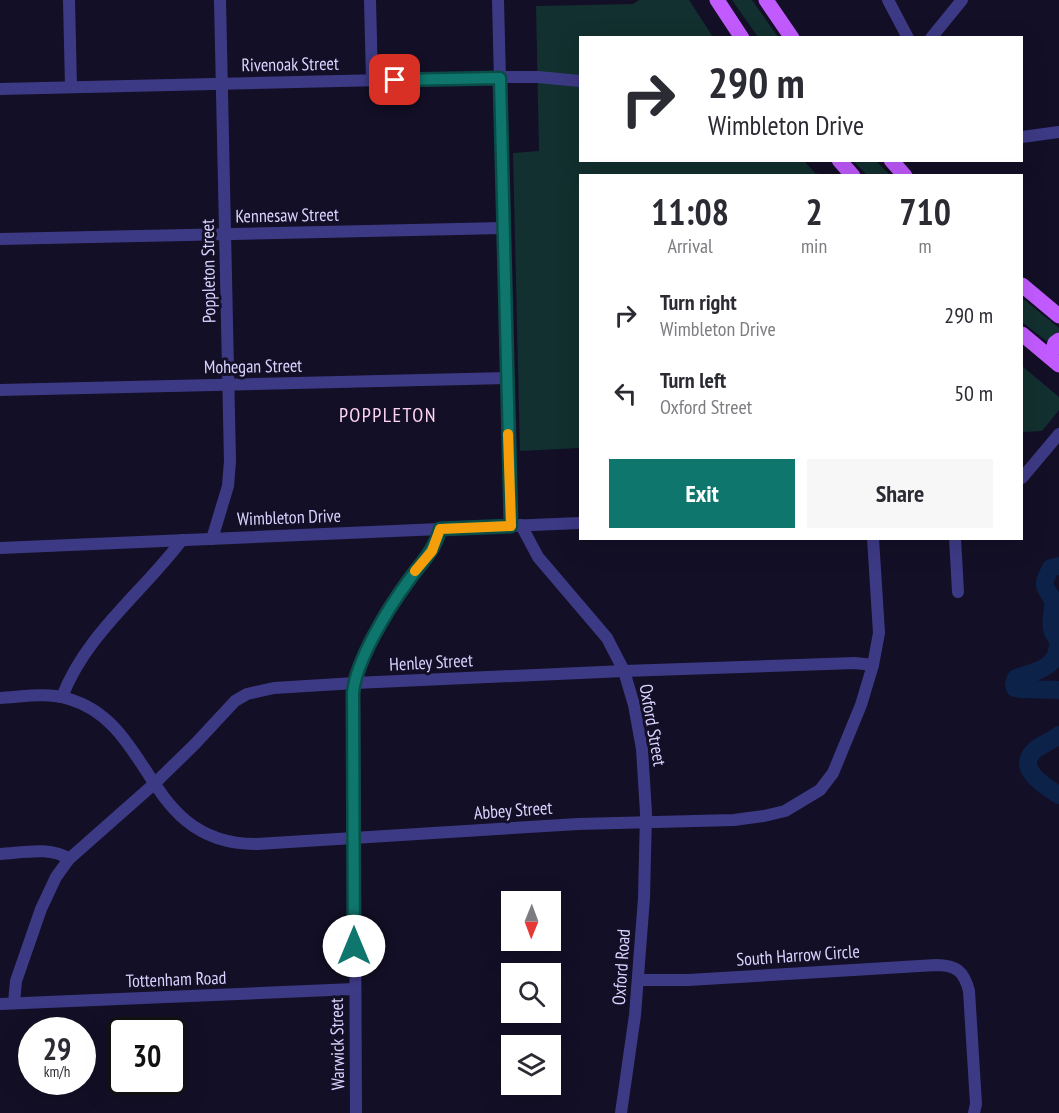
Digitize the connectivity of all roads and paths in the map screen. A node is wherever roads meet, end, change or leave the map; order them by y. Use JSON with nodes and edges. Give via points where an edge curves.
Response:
{"nodes":[{"id":1,"x":69,"y":0,"type":"edge"},
{"id":2,"x":219,"y":0,"type":"edge"},
{"id":3,"x":370,"y":0,"type":"edge"},
{"id":4,"x":498,"y":0,"type":"edge"},
{"id":5,"x":717,"y":0,"type":"edge"},
{"id":6,"x":766,"y":0,"type":"edge"},
{"id":7,"x":888,"y":0,"type":"edge"},
{"id":8,"x":962,"y":0,"type":"edge"},
{"id":9,"x":741,"y":36,"type":"edge"},
{"id":10,"x":791,"y":36,"type":"edge"},
{"id":11,"x":907,"y":36,"type":"edge"},
{"id":12,"x":933,"y":36,"type":"edge"},
{"id":13,"x":500,"y":78,"type":"junction"},
{"id":14,"x":372,"y":80,"type":"junction"},
{"id":15,"x":579,"y":81,"type":"edge"},
{"id":16,"x":221,"y":84,"type":"junction"},
{"id":17,"x":71,"y":87,"type":"junction"},
{"id":18,"x":0,"y":88,"type":"edge"},
{"id":19,"x":1059,"y":132,"type":"edge"},
{"id":20,"x":1023,"y":137,"type":"edge"},
{"id":21,"x":841,"y":162,"type":"edge"},
{"id":22,"x":893,"y":162,"type":"edge"},
{"id":23,"x":851,"y":174,"type":"edge"},
{"id":24,"x":902,"y":174,"type":"edge"},
{"id":25,"x":503,"y":228,"type":"junction"},
{"id":26,"x":225,"y":234,"type":"junction"},
{"id":27,"x":0,"y":239,"type":"edge"},
{"id":28,"x":1023,"y":286,"type":"edge"},
{"id":29,"x":1059,"y":316,"type":"edge"},
{"id":30,"x":1023,"y":335,"type":"edge"},
{"id":31,"x":1059,"y":340,"type":"edge"},
{"id":32,"x":1054,"y":361,"type":"edge"},
{"id":33,"x":507,"y":378,"type":"junction"},
{"id":34,"x":228,"y":385,"type":"junction"},
{"id":35,"x":0,"y":390,"type":"edge"},
{"id":36,"x":1059,"y":434,"type":"edge"},
{"id":37,"x":1023,"y":477,"type":"edge"},
{"id":38,"x":579,"y":523,"type":"edge"},
{"id":39,"x":516,"y":526,"type":"junction"},
{"id":40,"x":440,"y":529,"type":"junction"},
{"id":41,"x":212,"y":539,"type":"junction"},
{"id":42,"x":182,"y":540,"type":"junction"},
{"id":43,"x":873,"y":540,"type":"edge"},
{"id":44,"x":955,"y":540,"type":"edge"},
{"id":45,"x":0,"y":548,"type":"edge"},
{"id":46,"x":958,"y":592,"type":"dead end"},
{"id":47,"x":873,"y":664,"type":"junction"},
{"id":48,"x":624,"y":671,"type":"junction"},
{"id":49,"x":355,"y":683,"type":"junction"},
{"id":50,"x":62,"y":697,"type":"junction"},
{"id":51,"x":0,"y":698,"type":"edge"},
{"id":52,"x":154,"y":784,"type":"junction"},
{"id":53,"x":645,"y":822,"type":"junction"},
{"id":54,"x":354,"y":838,"type":"junction"},
{"id":55,"x":0,"y":854,"type":"edge"},
{"id":56,"x":69,"y":859,"type":"junction"},
{"id":57,"x":639,"y":980,"type":"junction"},
{"id":58,"x":354,"y":989,"type":"junction"},
{"id":59,"x":14,"y":1003,"type":"junction"},
{"id":60,"x":0,"y":1004,"type":"edge"},
{"id":61,"x":356,"y":1113,"type":"edge"},
{"id":62,"x":621,"y":1113,"type":"edge"},
{"id":63,"x":974,"y":1113,"type":"edge"}],
"edges":[{"from":1,"to":17,"type":"street"},
{"from":2,"to":16,"type":"street","name":"Poppleton Street"},
{"from":3,"to":14,"type":"street"},
{"from":4,"to":13,"type":"street","name":"Oxford Street"},
{"from":5,"to":9,"type":"main road"},
{"from":6,"to":10,"type":"main road"},
{"from":7,"to":11,"type":"street"},
{"from":8,"to":12,"type":"street"},
{"from":13,"to":14,"type":"street","name":"Rivenoak Street"},
{"from":13,"to":15,"type":"street","name":"Rivenoak Street"},
{"from":13,"to":25,"type":"street","name":"Oxford Street"},
{"from":14,"to":16,"type":"street","name":"Rivenoak Street"},
{"from":16,"to":17,"type":"street","name":"Rivenoak Street"},
{"from":16,"to":26,"type":"street","name":"Poppleton Street"},
{"from":17,"to":18,"type":"street","name":"Rivenoak Street"},
{"from":19,"to":20,"type":"street"},
{"from":21,"to":23,"type":"main road"},
{"from":22,"to":24,"type":"main road"},
{"from":25,"to":26,"type":"street","name":"Kennesaw Street"},
{"from":25,"to":33,"type":"street","name":"Oxford Street"},
{"from":26,"to":27,"type":"street","name":"Kennesaw Street"},
{"from":26,"to":34,"type":"street","name":"Poppleton Street"},
{"from":28,"to":29,"type":"main road"},
{"from":30,"to":32,"type":"main road"},
{"from":31,"to":32,"type":"main road","via":[[1055,343]]},
{"from":33,"to":34,"type":"street","name":"Mohegan Street"},
{"from":33,"to":39,"type":"street","name":"Oxford Street"},
{"from":34,"to":35,"type":"street","name":"Mohegan Street"},
{"from":34,"to":41,"type":"street","name":"Poppleton Street","via":[[229,475]]},
{"from":36,"to":37,"type":"street"},
{"from":38,"to":39,"type":"street","name":"Wimbleton Drive"},
{"from":39,"to":40,"type":"street","name":"Wimbleton Drive"},
{"from":39,"to":48,"type":"street","name":"Oxford Street","via":[[607,638]]},
{"from":40,"to":41,"type":"street","name":"Wimbleton Drive"},
{"from":40,"to":49,"type":"street","name":"Warwick Street","via":[[432,551],[399,594],[363,658]]},
{"from":41,"to":42,"type":"street","name":"Wimbleton Drive"},
{"from":42,"to":45,"type":"street","name":"Wimbleton Drive"},
{"from":42,"to":50,"type":"street","via":[[104,628],[70,676]]},
{"from":43,"to":47,"type":"street","name":"Abbey Street","via":[[879,622]]},
{"from":44,"to":46,"type":"street"},
{"from":47,"to":48,"type":"street","name":"Henley Street"},
{"from":47,"to":53,"type":"street","name":"Abbey Street","via":[[833,773],[807,800],[785,812],[764,816]]},
{"from":48,"to":49,"type":"street","name":"Henley Street"},
{"from":48,"to":53,"type":"street","name":"Oxford Street","via":[[642,748]]},
{"from":49,"to":52,"type":"street","name":"Henley Street","via":[[274,688],[247,694],[235,701]]},
{"from":49,"to":54,"type":"street","name":"Warwick Street"},
{"from":50,"to":51,"type":"street","name":"Abbey Street"},
{"from":50,"to":52,"type":"street","name":"Abbey Street","via":[[96,711],[111,724]]},
{"from":52,"to":54,"type":"street","name":"Abbey Street","via":[[185,820],[218,839],[257,844]]},
{"from":52,"to":56,"type":"street","name":"Henley Street"},
{"from":53,"to":54,"type":"street","name":"Abbey Street"},
{"from":53,"to":57,"type":"street","name":"Oxford Road"},
{"from":54,"to":58,"type":"street","name":"Warwick Street"},
{"from":55,"to":56,"type":"street","via":[[53,853]]},
{"from":56,"to":59,"type":"street","name":"Henley Street","via":[[41,909],[15,981]]},
{"from":57,"to":62,"type":"street","name":"Oxford Road"},
{"from":57,"to":63,"type":"street","name":"South Harrow Circle","via":[[936,965],[958,969],[967,983],[969,998]]},
{"from":58,"to":59,"type":"street","name":"Tottenham Road"},
{"from":58,"to":61,"type":"street","name":"Warwick Street"},
{"from":59,"to":60,"type":"street","name":"Tottenham Road"}]}
